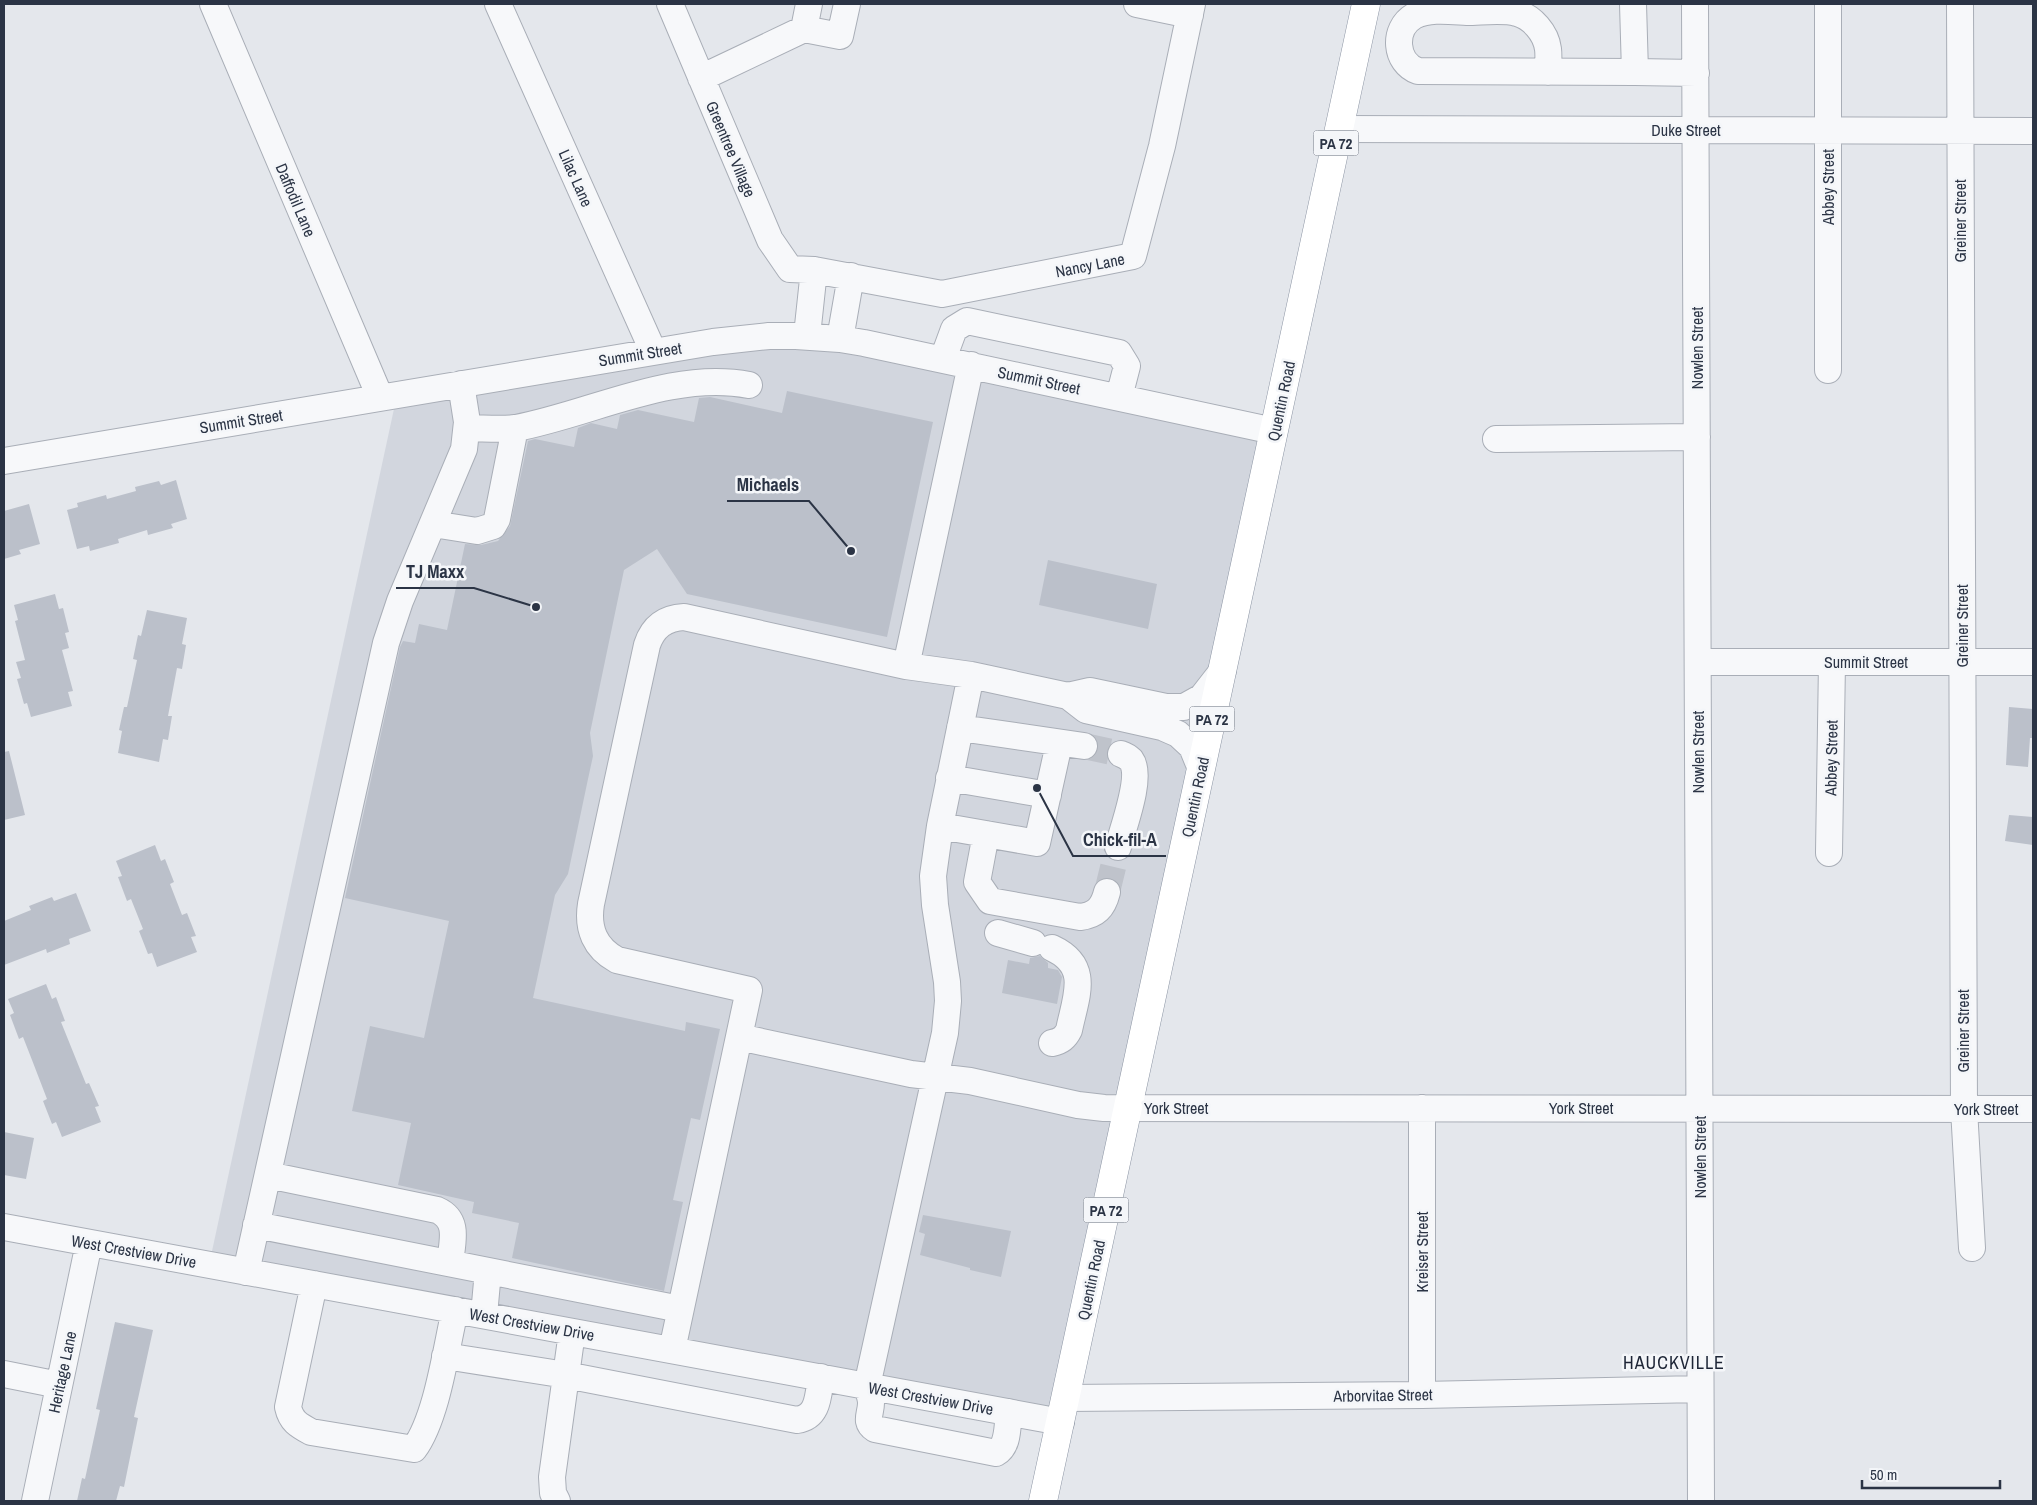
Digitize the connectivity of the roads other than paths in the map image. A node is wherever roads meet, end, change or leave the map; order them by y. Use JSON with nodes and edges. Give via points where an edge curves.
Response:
{"nodes":[{"id":1,"x":213,"y":4,"type":"edge"},
{"id":2,"x":498,"y":4,"type":"edge"},
{"id":3,"x":670,"y":4,"type":"edge"},
{"id":4,"x":847,"y":4,"type":"edge"},
{"id":5,"x":1137,"y":4,"type":"edge"},
{"id":6,"x":1366,"y":4,"type":"edge"},
{"id":7,"x":1633,"y":4,"type":"edge"},
{"id":8,"x":1695,"y":4,"type":"edge"},
{"id":9,"x":1828,"y":4,"type":"edge"},
{"id":10,"x":1960,"y":4,"type":"edge"},
{"id":11,"x":1191,"y":10,"type":"edge"},
{"id":12,"x":806,"y":16,"type":"edge"},
{"id":13,"x":1548,"y":72,"type":"junction"},
{"id":14,"x":1635,"y":72,"type":"junction"},
{"id":15,"x":1696,"y":72,"type":"junction"},
{"id":16,"x":701,"y":78,"type":"junction"},
{"id":17,"x":1339,"y":129,"type":"junction"},
{"id":18,"x":1696,"y":130,"type":"junction"},
{"id":19,"x":1828,"y":131,"type":"junction"},
{"id":20,"x":1960,"y":131,"type":"junction"},
{"id":21,"x":2033,"y":131,"type":"edge"},
{"id":22,"x":814,"y":270,"type":"junction"},
{"id":23,"x":850,"y":276,"type":"junction"},
{"id":24,"x":810,"y":337,"type":"junction"},
{"id":25,"x":840,"y":339,"type":"junction"},
{"id":26,"x":661,"y":350,"type":"junction"},
{"id":27,"x":944,"y":359,"type":"junction"},
{"id":28,"x":971,"y":365,"type":"junction"},
{"id":29,"x":1828,"y":370,"type":"dead end"},
{"id":30,"x":461,"y":384,"type":"junction"},
{"id":31,"x":750,"y":385,"type":"dead end"},
{"id":32,"x":677,"y":386,"type":"junction"},
{"id":33,"x":380,"y":397,"type":"junction"},
{"id":34,"x":1120,"y":397,"type":"junction"},
{"id":35,"x":467,"y":428,"type":"junction"},
{"id":36,"x":515,"y":428,"type":"junction"},
{"id":37,"x":1274,"y":431,"type":"junction"},
{"id":38,"x":1697,"y":437,"type":"junction"},
{"id":39,"x":1496,"y":439,"type":"dead end"},
{"id":40,"x":4,"y":461,"type":"edge"},
{"id":41,"x":433,"y":524,"type":"junction"},
{"id":42,"x":1698,"y":662,"type":"junction"},
{"id":43,"x":1832,"y":662,"type":"junction"},
{"id":44,"x":1962,"y":662,"type":"junction"},
{"id":45,"x":2033,"y":662,"type":"edge"},
{"id":46,"x":906,"y":666,"type":"junction"},
{"id":47,"x":1223,"y":670,"type":"junction"},
{"id":48,"x":971,"y":675,"type":"junction"},
{"id":49,"x":1068,"y":696,"type":"junction"},
{"id":50,"x":960,"y":728,"type":"junction"},
{"id":51,"x":1121,"y":754,"type":"tunnel mouth"},
{"id":52,"x":1202,"y":768,"type":"junction"},
{"id":53,"x":949,"y":778,"type":"junction"},
{"id":54,"x":1048,"y":795,"type":"junction"},
{"id":55,"x":940,"y":826,"type":"junction"},
{"id":56,"x":986,"y":834,"type":"junction"},
{"id":57,"x":1118,"y":847,"type":"tunnel mouth"},
{"id":58,"x":1829,"y":854,"type":"dead end"},
{"id":59,"x":1107,"y":892,"type":"tunnel mouth"},
{"id":60,"x":998,"y":933,"type":"dead end"},
{"id":61,"x":739,"y":1037,"type":"junction"},
{"id":62,"x":1052,"y":1043,"type":"dead end"},
{"id":63,"x":936,"y":1077,"type":"junction"},
{"id":64,"x":1128,"y":1108,"type":"junction"},
{"id":65,"x":1422,"y":1108,"type":"junction"},
{"id":66,"x":1699,"y":1108,"type":"junction"},
{"id":67,"x":1964,"y":1109,"type":"junction"},
{"id":68,"x":2033,"y":1109,"type":"edge"},
{"id":69,"x":268,"y":1175,"type":"junction"},
{"id":70,"x":256,"y":1225,"type":"junction"},
{"id":71,"x":4,"y":1227,"type":"edge"},
{"id":72,"x":89,"y":1243,"type":"junction"},
{"id":73,"x":1972,"y":1248,"type":"dead end"},
{"id":74,"x":450,"y":1263,"type":"junction"},
{"id":75,"x":488,"y":1271,"type":"junction"},
{"id":76,"x":246,"y":1272,"type":"junction"},
{"id":77,"x":314,"y":1284,"type":"junction"},
{"id":78,"x":680,"y":1309,"type":"junction"},
{"id":79,"x":456,"y":1310,"type":"junction"},
{"id":80,"x":484,"y":1315,"type":"junction"},
{"id":81,"x":572,"y":1332,"type":"junction"},
{"id":82,"x":672,"y":1350,"type":"junction"},
{"id":83,"x":445,"y":1356,"type":"junction"},
{"id":84,"x":4,"y":1374,"type":"edge"},
{"id":85,"x":566,"y":1375,"type":"junction"},
{"id":86,"x":821,"y":1377,"type":"junction"},
{"id":87,"x":59,"y":1385,"type":"junction"},
{"id":88,"x":867,"y":1386,"type":"junction"},
{"id":89,"x":1700,"y":1389,"type":"junction"},
{"id":90,"x":1422,"y":1395,"type":"junction"},
{"id":91,"x":1064,"y":1410,"type":"junction"},
{"id":92,"x":1009,"y":1412,"type":"junction"},
{"id":93,"x":35,"y":1501,"type":"edge"},
{"id":94,"x":557,"y":1501,"type":"edge"},
{"id":95,"x":1043,"y":1501,"type":"edge"},
{"id":96,"x":1701,"y":1501,"type":"edge"}],
"edges":[{"from":1,"to":33,"type":"street","name":"Daffodil Lane"},
{"from":2,"to":26,"type":"street","name":"Lilac Lane"},
{"from":3,"to":16,"type":"street","name":"Greentree Village"},
{"from":4,"to":12,"type":"street","via":[[840,36]]},
{"from":5,"to":11,"type":"street"},
{"from":6,"to":17,"type":"highway","name":"Quentin Road","number":"PA 72"},
{"from":7,"to":14,"type":"street"},
{"from":8,"to":15,"type":"street","name":"Nowlen Street"},
{"from":9,"to":19,"type":"street","name":"Abbey Street"},
{"from":10,"to":20,"type":"street","name":"Greiner Street"},
{"from":11,"to":23,"type":"street","name":"Nancy Lane","via":[[1162,146],[1133,256],[942,294]]},
{"from":12,"to":16,"type":"street"},
{"from":13,"to":13,"type":"street","via":[[1548,48],[1544,36],[1536,25],[1516,13],[1431,11],[1407,22],[1400,37],[1403,61],[1418,71]]},
{"from":13,"to":14,"type":"street"},
{"from":14,"to":15,"type":"street"},
{"from":15,"to":18,"type":"street","name":"Nowlen Street"},
{"from":16,"to":22,"type":"street","name":"Greentree Village","via":[[770,240],[790,269]]},
{"from":17,"to":18,"type":"street","name":"Duke Street"},
{"from":17,"to":37,"type":"highway","name":"Quentin Road","number":"PA 72"},
{"from":18,"to":19,"type":"street","name":"Duke Street"},
{"from":18,"to":38,"type":"street","name":"Nowlen Street"},
{"from":19,"to":20,"type":"street","name":"Duke Street"},
{"from":19,"to":29,"type":"street","name":"Abbey Street"},
{"from":20,"to":21,"type":"street","name":"Duke Street"},
{"from":20,"to":44,"type":"street","name":"Greiner Street"},
{"from":22,"to":23,"type":"street","name":"Greentree Village"},
{"from":22,"to":24,"type":"street","via":[[808,326]]},
{"from":23,"to":25,"type":"street"},
{"from":24,"to":25,"type":"street","name":"Summit Street"},
{"from":24,"to":26,"type":"street","name":"Summit Street","via":[[741,338]]},
{"from":25,"to":27,"type":"street","name":"Summit Street"},
{"from":26,"to":30,"type":"street","name":"Summit Street"},
{"from":26,"to":32,"type":"street","name":"Lilac Lane"},
{"from":27,"to":28,"type":"street","name":"Summit Street"},
{"from":27,"to":34,"type":"street","via":[[954,329],[967,321],[1120,353],[1126,366]]},
{"from":28,"to":34,"type":"street","name":"Summit Street"},
{"from":28,"to":46,"type":"street"},
{"from":30,"to":33,"type":"street","name":"Summit Street"},
{"from":30,"to":35,"type":"street"},
{"from":31,"to":32,"type":"street","via":[[709,381]]},
{"from":32,"to":36,"type":"street"},
{"from":33,"to":40,"type":"street","name":"Summit Street"},
{"from":34,"to":37,"type":"street","name":"Summit Street"},
{"from":35,"to":36,"type":"street"},
{"from":35,"to":41,"type":"street","via":[[460,461]]},
{"from":36,"to":41,"type":"street","via":[[493,526],[477,531]]},
{"from":37,"to":47,"type":"highway","name":"Quentin Road","number":"PA 72"},
{"from":38,"to":39,"type":"street"},
{"from":38,"to":42,"type":"street","name":"Nowlen Street"},
{"from":41,"to":69,"type":"street","via":[[386,643]]},
{"from":42,"to":43,"type":"street","name":"Summit Street"},
{"from":42,"to":66,"type":"street","name":"Nowlen Street"},
{"from":43,"to":44,"type":"street","name":"Summit Street"},
{"from":43,"to":58,"type":"street","name":"Abbey Street"},
{"from":44,"to":45,"type":"street","name":"Summit Street"},
{"from":44,"to":67,"type":"street","name":"Greiner Street"},
{"from":46,"to":48,"type":"street"},
{"from":46,"to":61,"type":"street","via":[[684,617],[662,623],[650,637],[591,904],[590,925],[596,943],[617,960],[749,990]]},
{"from":47,"to":49,"type":"street","via":[[1202,697],[1184,707],[1166,707],[1090,690]]},
{"from":47,"to":52,"type":"highway","name":"Quentin Road","number":"PA 72"},
{"from":48,"to":49,"type":"street"},
{"from":48,"to":50,"type":"street"},
{"from":49,"to":52,"type":"street","via":[[1086,710],[1171,730],[1192,747]]},
{"from":50,"to":53,"type":"street"},
{"from":50,"to":54,"type":"street","via":[[1071,745]]},
{"from":51,"to":57,"type":"street","via":[[1131,760],[1135,770],[1133,792]]},
{"from":52,"to":64,"type":"highway","name":"Quentin Road","number":"PA 72"},
{"from":53,"to":54,"type":"street"},
{"from":53,"to":55,"type":"street"},
{"from":54,"to":56,"type":"street","via":[[1037,843]]},
{"from":55,"to":56,"type":"street"},
{"from":55,"to":63,"type":"street","via":[[933,891],[946,964],[948,1001]]},
{"from":56,"to":59,"type":"street","via":[[977,882],[990,901],[1080,917],[1092,915],[1104,904]]},
{"from":60,"to":62,"type":"street","via":[[1042,945],[1068,958],[1073,964],[1078,976],[1069,1030],[1059,1042]]},
{"from":61,"to":63,"type":"street","name":"York Street"},
{"from":61,"to":78,"type":"street"},
{"from":63,"to":64,"type":"street","name":"York Street","via":[[970,1081],[1085,1106]]},
{"from":63,"to":88,"type":"street"},
{"from":64,"to":65,"type":"street","name":"York Street"},
{"from":64,"to":91,"type":"highway","name":"Quentin Road","number":"PA 72"},
{"from":65,"to":66,"type":"street","name":"York Street"},
{"from":65,"to":90,"type":"street","name":"Kreiser Street"},
{"from":66,"to":67,"type":"street","name":"York Street"},
{"from":66,"to":89,"type":"street","name":"Nowlen Street"},
{"from":67,"to":68,"type":"street","name":"York Street"},
{"from":67,"to":73,"type":"street","name":"Greiner Street"},
{"from":69,"to":70,"type":"street"},
{"from":69,"to":74,"type":"street","via":[[437,1210],[445,1214],[452,1224]]},
{"from":70,"to":74,"type":"street"},
{"from":70,"to":76,"type":"street"},
{"from":71,"to":72,"type":"street","name":"West Crestview Drive"},
{"from":72,"to":76,"type":"street","name":"West Crestview Drive"},
{"from":72,"to":87,"type":"street","name":"Heritage Lane"},
{"from":74,"to":75,"type":"street"},
{"from":75,"to":78,"type":"street"},
{"from":75,"to":80,"type":"street"},
{"from":76,"to":77,"type":"street","name":"West Crestview Drive"},
{"from":77,"to":79,"type":"street","name":"West Crestview Drive"},
{"from":77,"to":83,"type":"street","via":[[288,1407],[297,1424],[311,1432],[414,1449],[432,1412]]},
{"from":78,"to":82,"type":"street"},
{"from":79,"to":80,"type":"street","name":"West Crestview Drive"},
{"from":79,"to":83,"type":"street"},
{"from":80,"to":81,"type":"street","name":"West Crestview Drive"},
{"from":81,"to":82,"type":"street","name":"West Crestview Drive"},
{"from":81,"to":85,"type":"street"},
{"from":82,"to":86,"type":"street","name":"West Crestview Drive"},
{"from":83,"to":85,"type":"street"},
{"from":84,"to":87,"type":"street"},
{"from":85,"to":86,"type":"street","via":[[797,1420],[812,1413]]},
{"from":85,"to":94,"type":"street","via":[[552,1477]]},
{"from":86,"to":88,"type":"street","name":"West Crestview Drive"},
{"from":87,"to":93,"type":"street","name":"Heritage Lane"},
{"from":88,"to":92,"type":"street","name":"West Crestview Drive"},
{"from":88,"to":92,"type":"street","via":[[871,1403],[868,1421],[875,1430],[992,1453],[1002,1450],[1005,1443]]},
{"from":89,"to":90,"type":"street","name":"Arborvitae Street"},
{"from":89,"to":96,"type":"street","name":"Nowlen Street"},
{"from":90,"to":91,"type":"street","name":"Arborvitae Street"},
{"from":91,"to":92,"type":"street","name":"West Crestview Drive"},
{"from":91,"to":95,"type":"highway","name":"Quentin Road","number":"PA 72"}]}
